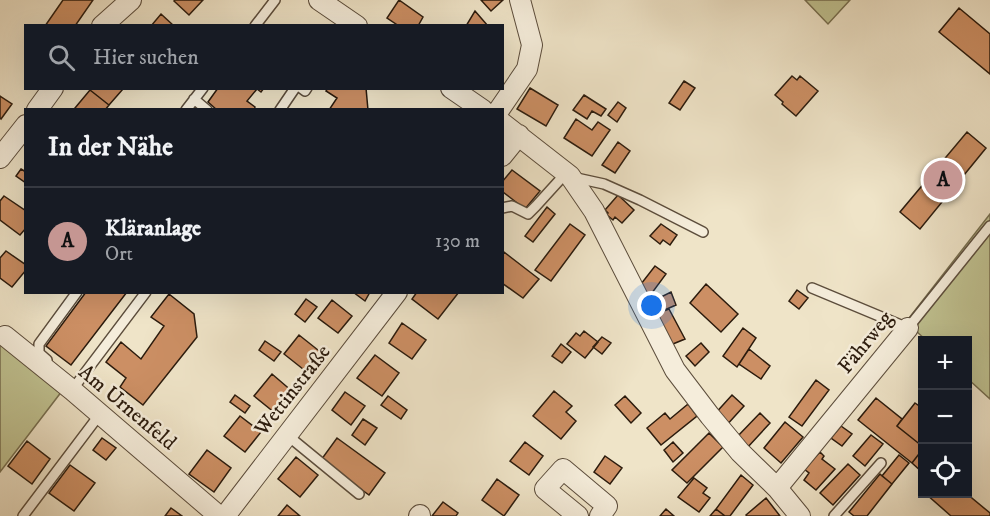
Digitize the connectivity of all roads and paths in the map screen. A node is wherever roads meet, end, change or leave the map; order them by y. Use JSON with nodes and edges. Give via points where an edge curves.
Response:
{"nodes":[{"id":1,"x":131,"y":0,"type":"edge"},
{"id":2,"x":275,"y":0,"type":"edge"},
{"id":3,"x":319,"y":0,"type":"edge"},
{"id":4,"x":520,"y":0,"type":"edge"},
{"id":5,"x":104,"y":24,"type":"edge"},
{"id":6,"x":257,"y":24,"type":"edge"},
{"id":7,"x":355,"y":24,"type":"edge"},
{"id":8,"x":52,"y":90,"type":"edge"},
{"id":9,"x":201,"y":90,"type":"edge"},
{"id":10,"x":294,"y":90,"type":"edge"},
{"id":11,"x":454,"y":90,"type":"edge"},
{"id":12,"x":194,"y":99,"type":"junction"},
{"id":13,"x":38,"y":108,"type":"edge"},
{"id":14,"x":187,"y":108,"type":"edge"},
{"id":15,"x":205,"y":108,"type":"edge"},
{"id":16,"x":281,"y":108,"type":"edge"},
{"id":17,"x":480,"y":108,"type":"edge"},
{"id":18,"x":500,"y":108,"type":"edge"},
{"id":19,"x":504,"y":124,"type":"edge"},
{"id":20,"x":24,"y":127,"type":"edge"},
{"id":21,"x":519,"y":135,"type":"junction"},
{"id":22,"x":504,"y":154,"type":"edge"},
{"id":23,"x":0,"y":158,"type":"edge"},
{"id":24,"x":568,"y":175,"type":"junction"},
{"id":25,"x":504,"y":208,"type":"edge"},
{"id":26,"x":990,"y":226,"type":"edge"},
{"id":27,"x":703,"y":232,"type":"dead end"},
{"id":28,"x":812,"y":288,"type":"dead end"},
{"id":29,"x":76,"y":294,"type":"edge"},
{"id":30,"x":144,"y":294,"type":"edge"},
{"id":31,"x":395,"y":294,"type":"edge"},
{"id":32,"x":908,"y":328,"type":"junction"},
{"id":33,"x":5,"y":336,"type":"dead end"},
{"id":34,"x":74,"y":387,"type":"junction"},
{"id":35,"x":100,"y":414,"type":"junction"},
{"id":36,"x":287,"y":435,"type":"junction"},
{"id":37,"x":881,"y":463,"type":"dead end"},
{"id":38,"x":777,"y":488,"type":"junction"},
{"id":39,"x":359,"y":494,"type":"dead end"},
{"id":40,"x":23,"y":516,"type":"edge"},
{"id":41,"x":219,"y":516,"type":"edge"},
{"id":42,"x":225,"y":516,"type":"edge"},
{"id":43,"x":578,"y":516,"type":"edge"},
{"id":44,"x":600,"y":516,"type":"edge"},
{"id":45,"x":800,"y":516,"type":"edge"},
{"id":46,"x":834,"y":516,"type":"edge"}],
"edges":[{"from":1,"to":5,"type":"street"},
{"from":2,"to":6,"type":"lane"},
{"from":3,"to":7,"type":"street"},
{"from":4,"to":18,"type":"street","via":[[532,45],[527,69]]},
{"from":8,"to":13,"type":"street"},
{"from":9,"to":12,"type":"lane"},
{"from":10,"to":16,"type":"lane"},
{"from":11,"to":17,"type":"street"},
{"from":12,"to":14,"type":"lane"},
{"from":12,"to":15,"type":"lane"},
{"from":19,"to":21,"type":"street"},
{"from":20,"to":23,"type":"street"},
{"from":21,"to":22,"type":"street"},
{"from":21,"to":24,"type":"street"},
{"from":24,"to":25,"type":"lane","via":[[528,214],[512,206]]},
{"from":24,"to":27,"type":"lane","via":[[604,184]]},
{"from":24,"to":38,"type":"street","via":[[594,211],[675,370],[740,452]]},
{"from":26,"to":32,"type":"lane","name":"Fährweg"},
{"from":28,"to":32,"type":"lane"},
{"from":29,"to":34,"type":"lane","via":[[39,344],[39,353]]},
{"from":30,"to":34,"type":"lane"},
{"from":31,"to":36,"type":"street","name":"Wettinstraße"},
{"from":32,"to":38,"type":"street","name":"Fährweg"},
{"from":33,"to":34,"type":"street","name":"Am Urnenfeld"},
{"from":34,"to":35,"type":"street","name":"Am Urnenfeld"},
{"from":35,"to":40,"type":"lane"},
{"from":35,"to":41,"type":"street","name":"Am Urnenfeld"},
{"from":36,"to":39,"type":"lane"},
{"from":36,"to":42,"type":"street","name":"Wettinstraße"},
{"from":37,"to":46,"type":"lane"},
{"from":38,"to":45,"type":"street"},
{"from":43,"to":44,"type":"street","via":[[545,489],[562,470],[607,506]]}]}
